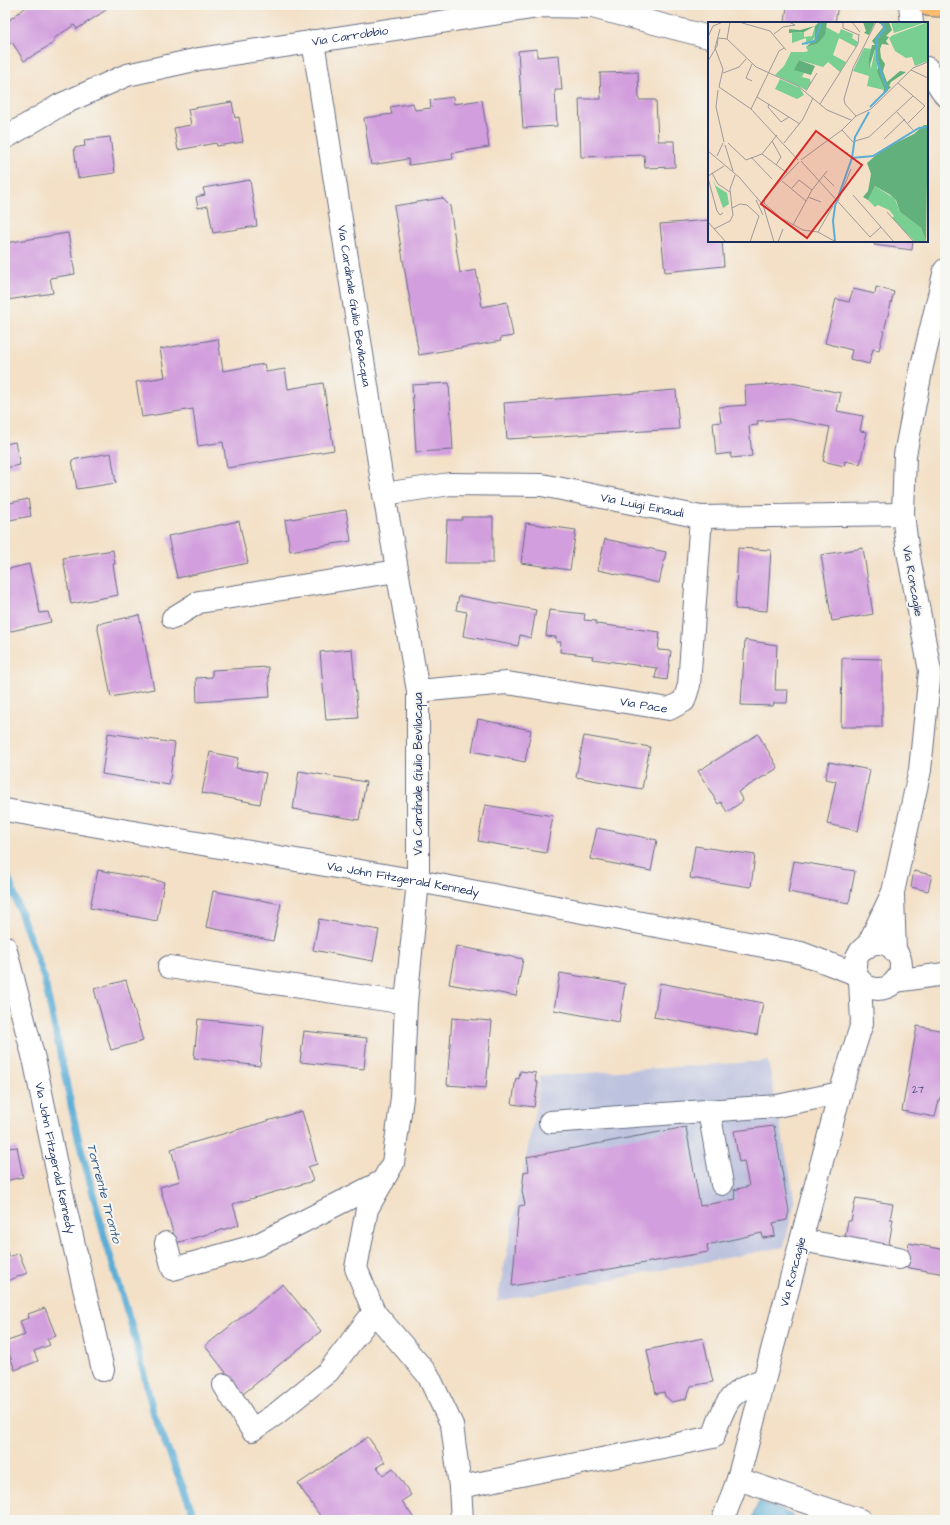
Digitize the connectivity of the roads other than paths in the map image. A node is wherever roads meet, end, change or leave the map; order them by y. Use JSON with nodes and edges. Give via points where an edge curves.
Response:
{"nodes":[{"id":1,"x":910,"y":5,"type":"edge"},
{"id":2,"x":929,"y":5,"type":"edge"},
{"id":3,"x":592,"y":6,"type":"edge"},
{"id":4,"x":945,"y":6,"type":"edge"},
{"id":5,"x":912,"y":22,"type":"edge"},
{"id":6,"x":708,"y":37,"type":"edge"},
{"id":7,"x":313,"y":41,"type":"junction"},
{"id":8,"x":928,"y":70,"type":"edge"},
{"id":9,"x":945,"y":95,"type":"edge"},
{"id":10,"x":5,"y":138,"type":"edge"},
{"id":11,"x":945,"y":270,"type":"edge"},
{"id":12,"x":384,"y":494,"type":"junction"},
{"id":13,"x":903,"y":514,"type":"junction"},
{"id":14,"x":701,"y":517,"type":"junction"},
{"id":15,"x":397,"y":571,"type":"junction"},
{"id":16,"x":173,"y":618,"type":"dead end"},
{"id":17,"x":938,"y":671,"type":"edge"},
{"id":18,"x":418,"y":691,"type":"junction"},
{"id":19,"x":5,"y":810,"type":"edge"},
{"id":20,"x":418,"y":881,"type":"junction"},
{"id":21,"x":5,"y":947,"type":"edge"},
{"id":22,"x":881,"y":951,"type":"junction"},
{"id":23,"x":801,"y":954,"type":"junction"},
{"id":24,"x":169,"y":967,"type":"dead end"},
{"id":25,"x":944,"y":974,"type":"edge"},
{"id":26,"x":875,"y":982,"type":"junction"},
{"id":27,"x":406,"y":1003,"type":"junction"},
{"id":28,"x":840,"y":1093,"type":"junction"},
{"id":29,"x":710,"y":1111,"type":"junction"},
{"id":30,"x":550,"y":1122,"type":"dead end"},
{"id":31,"x":382,"y":1181,"type":"junction"},
{"id":32,"x":722,"y":1184,"type":"dead end"},
{"id":33,"x":801,"y":1240,"type":"junction"},
{"id":34,"x":166,"y":1243,"type":"dead end"},
{"id":35,"x":899,"y":1258,"type":"dead end"},
{"id":36,"x":374,"y":1312,"type":"junction"},
{"id":37,"x":103,"y":1370,"type":"dead end"},
{"id":38,"x":763,"y":1380,"type":"junction"},
{"id":39,"x":224,"y":1385,"type":"dead end"},
{"id":40,"x":738,"y":1479,"type":"junction"},
{"id":41,"x":460,"y":1487,"type":"junction"},
{"id":42,"x":462,"y":1520,"type":"edge"},
{"id":43,"x":723,"y":1520,"type":"edge"},
{"id":44,"x":860,"y":1520,"type":"edge"}],
"edges":[{"from":1,"to":5,"type":"street"},
{"from":2,"to":4,"type":"main road"},
{"from":3,"to":6,"type":"street","name":"Via Carrobbio"},
{"from":3,"to":7,"type":"street","name":"Via Carrobbio","via":[[545,6]]},
{"from":7,"to":10,"type":"street","name":"Via Carrobbio","via":[[199,59],[127,75],[60,105]]},
{"from":7,"to":12,"type":"street","name":"Via Cardinale Giulio Bevilacqua"},
{"from":8,"to":9,"type":"street"},
{"from":11,"to":13,"type":"street","name":"Via Roncaglie","via":[[922,366],[905,455]]},
{"from":12,"to":14,"type":"street","name":"Via Luigi Einaudi","via":[[450,484],[542,485]]},
{"from":12,"to":15,"type":"street","name":"Via Cardinale Giulio Bevilacqua"},
{"from":13,"to":14,"type":"street","name":"Via Luigi Einaudi"},
{"from":13,"to":17,"type":"street","name":"Via Roncaglie","via":[[907,546]]},
{"from":14,"to":18,"type":"street","name":"Via Pace","via":[[690,685],[684,701],[669,709],[507,683]]},
{"from":15,"to":16,"type":"street","via":[[199,602]]},
{"from":15,"to":18,"type":"street","name":"Via Cardinale Giulio Bevilacqua"},
{"from":17,"to":22,"type":"street","name":"Via Roncaglie","via":[[920,770]]},
{"from":18,"to":20,"type":"street","name":"Via Cardinale Giulio Bevilacqua"},
{"from":19,"to":20,"type":"street","name":"Via John Fitzgerald Kennedy"},
{"from":20,"to":23,"type":"street","name":"Via John Fitzgerald Kennedy"},
{"from":20,"to":27,"type":"street","name":"Via Cardinale Giulio Bevilacqua"},
{"from":21,"to":37,"type":"street","name":"Via John Fitzgerald Kennedy","via":[[35,1063]]},
{"from":22,"to":23,"type":"street","name":"Via John Fitzgerald Kennedy"},
{"from":22,"to":25,"type":"street"},
{"from":22,"to":26,"type":"street","via":[[856,962]]},
{"from":22,"to":26,"type":"street","via":[[900,971]]},
{"from":23,"to":26,"type":"street","name":"Via John Fitzgerald Kennedy"},
{"from":24,"to":27,"type":"street"},
{"from":25,"to":26,"type":"street"},
{"from":26,"to":28,"type":"street","name":"Via Roncaglie"},
{"from":27,"to":31,"type":"street","name":"Via Cardinale Giulio Bevilacqua","via":[[402,1098],[393,1163]]},
{"from":28,"to":29,"type":"street","via":[[777,1106]]},
{"from":28,"to":33,"type":"street","name":"Via Roncaglie"},
{"from":29,"to":30,"type":"street"},
{"from":29,"to":32,"type":"street"},
{"from":31,"to":34,"type":"street","via":[[257,1245],[234,1252],[173,1269]]},
{"from":31,"to":36,"type":"street","name":"Via Cardinale Giulio Bevilacqua","via":[[367,1209],[356,1268]]},
{"from":33,"to":35,"type":"street"},
{"from":33,"to":38,"type":"street","name":"Via Roncaglie"},
{"from":36,"to":39,"type":"street","via":[[328,1372],[252,1430]]},
{"from":36,"to":41,"type":"street","name":"Via Cardinale Giulio Bevilacqua","via":[[432,1382],[452,1425]]},
{"from":38,"to":40,"type":"street","name":"Via Roncaglie"},
{"from":38,"to":41,"type":"street","via":[[733,1394],[724,1407],[714,1437]]},
{"from":40,"to":43,"type":"street","name":"Via Roncaglie"},
{"from":40,"to":44,"type":"street"},
{"from":41,"to":42,"type":"street","name":"Via Cardinale Giulio Bevilacqua"}]}
